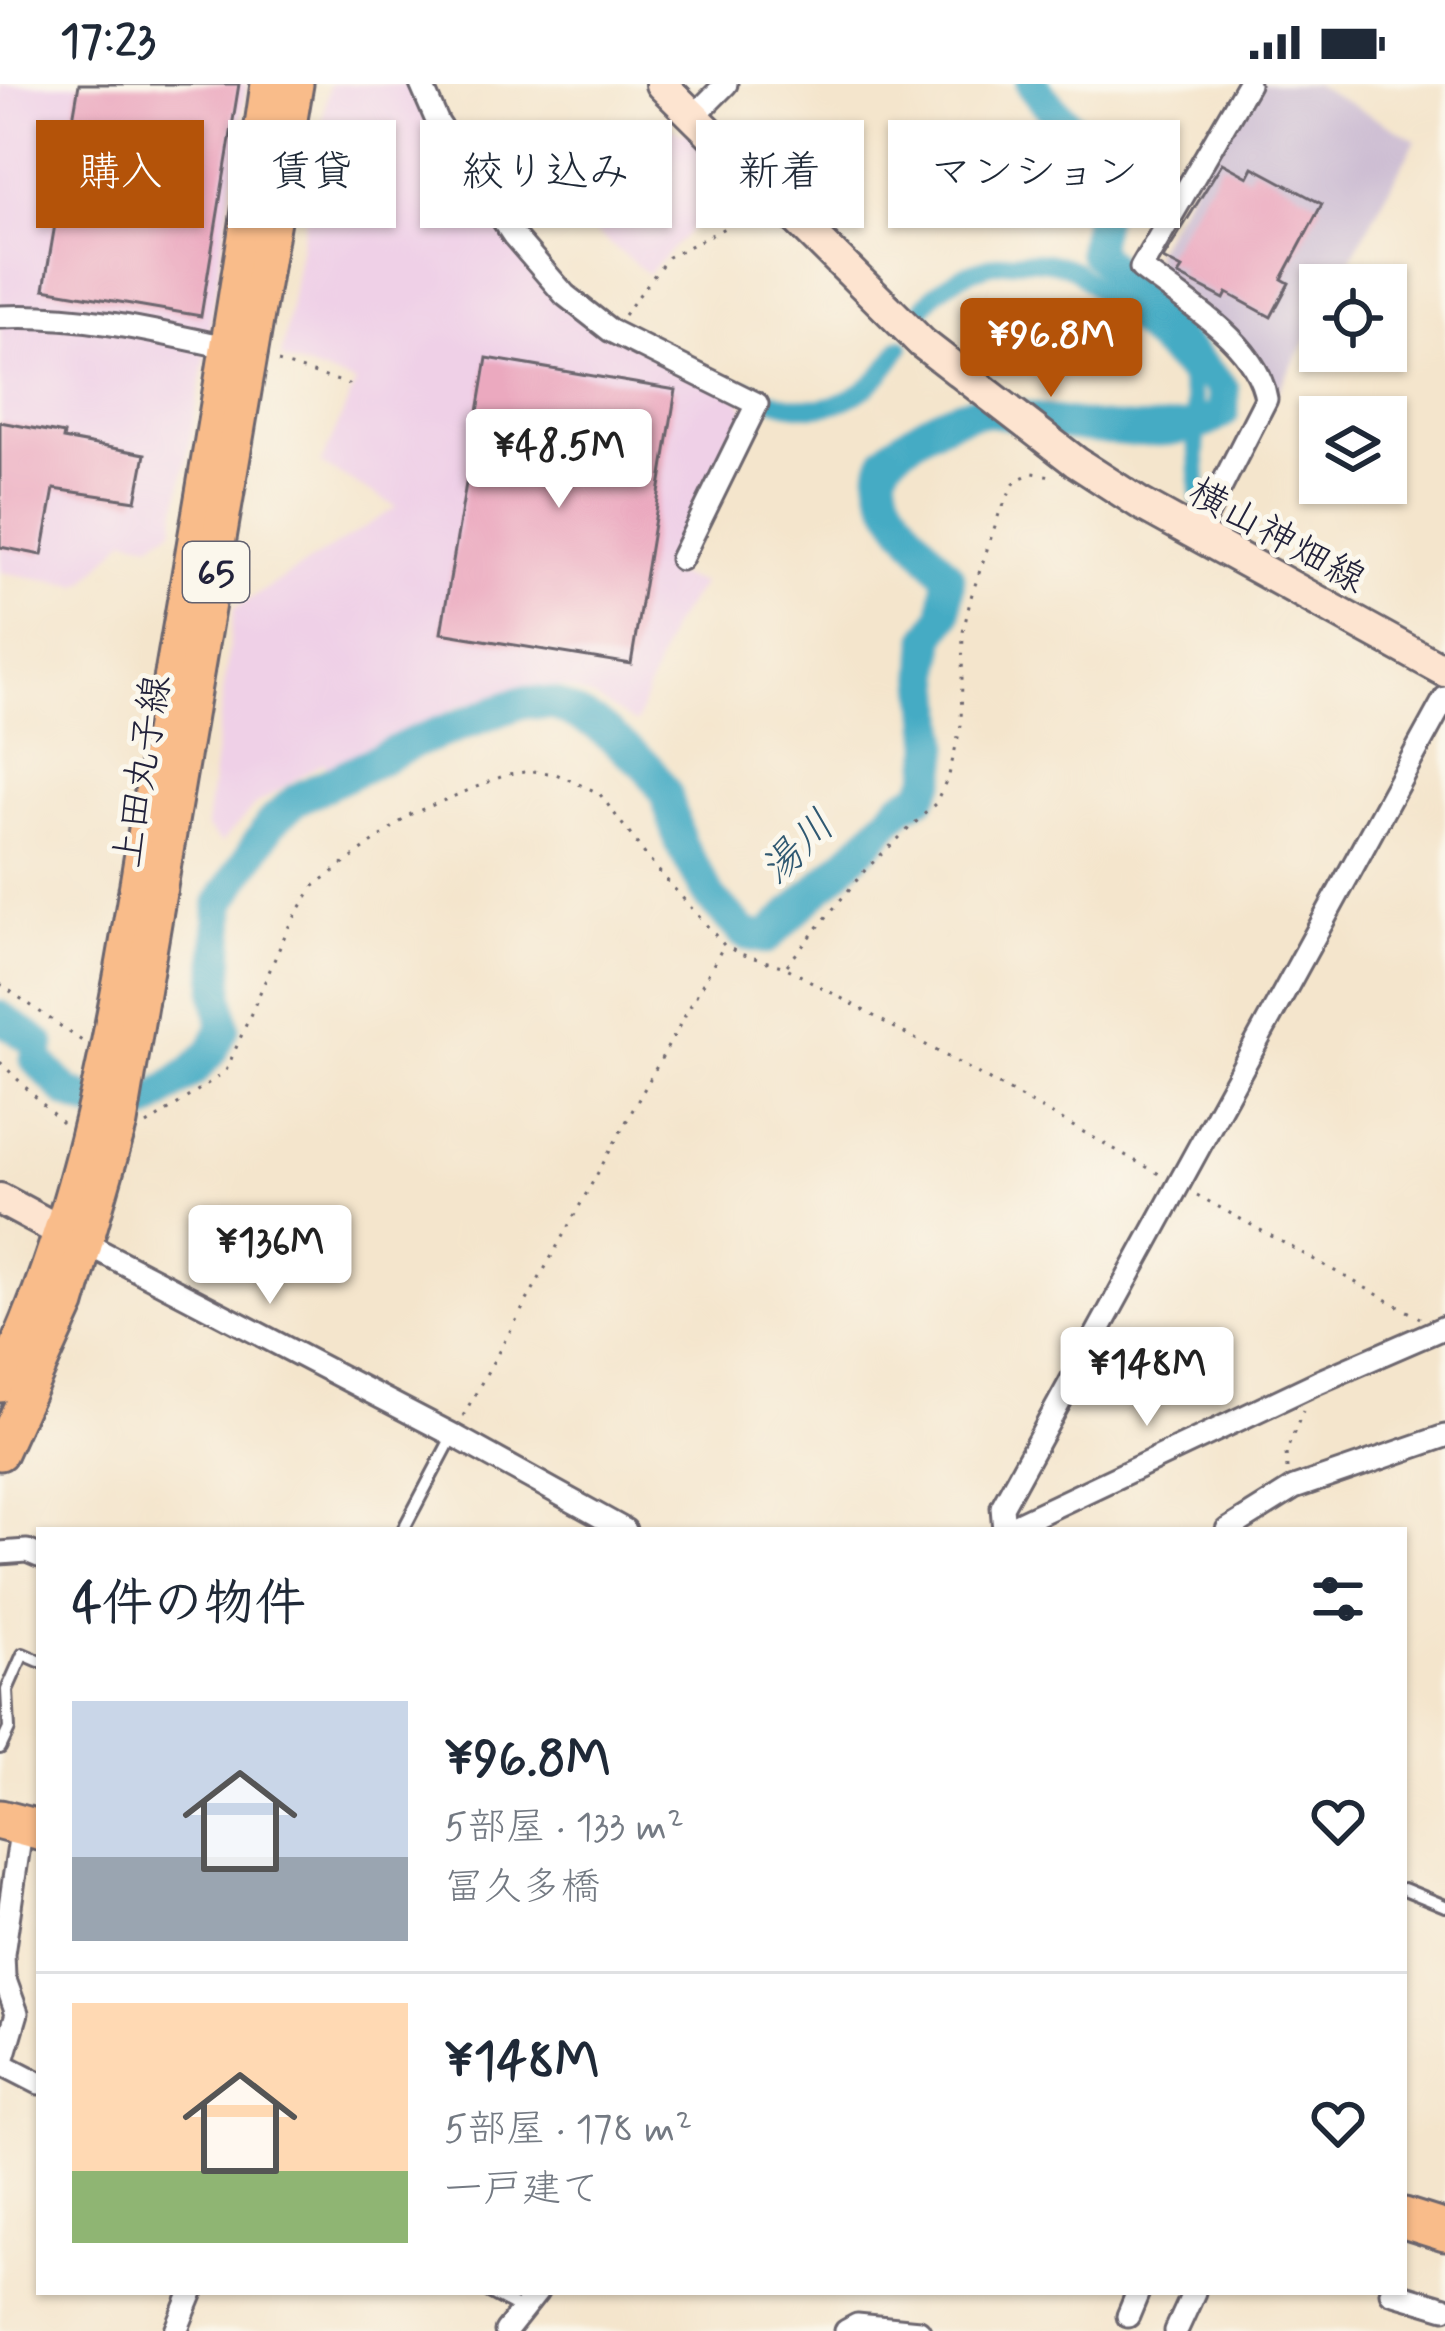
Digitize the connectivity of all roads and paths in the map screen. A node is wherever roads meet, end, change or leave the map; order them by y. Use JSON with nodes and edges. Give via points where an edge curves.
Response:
{"nodes":[{"id":1,"x":268,"y":84,"type":"edge"},
{"id":2,"x":296,"y":84,"type":"edge"},
{"id":3,"x":421,"y":84,"type":"edge"},
{"id":4,"x":661,"y":84,"type":"edge"},
{"id":5,"x":726,"y":84,"type":"edge"},
{"id":6,"x":1248,"y":84,"type":"edge"},
{"id":7,"x":693,"y":117,"type":"junction"},
{"id":8,"x":696,"y":120,"type":"edge"},
{"id":9,"x":729,"y":228,"type":"edge"},
{"id":10,"x":805,"y":228,"type":"edge"},
{"id":11,"x":0,"y":317,"type":"edge"},
{"id":12,"x":620,"y":320,"type":"dead end"},
{"id":13,"x":241,"y":350,"type":"junction"},
{"id":14,"x":351,"y":385,"type":"dead end"},
{"id":15,"x":1082,"y":466,"type":"junction"},
{"id":16,"x":1197,"y":534,"type":"junction"},
{"id":17,"x":681,"y":559,"type":"dead end"},
{"id":18,"x":1445,"y":671,"type":"edge"},
{"id":19,"x":1445,"y":698,"type":"edge"},
{"id":20,"x":724,"y":945,"type":"junction"},
{"id":21,"x":785,"y":967,"type":"junction"},
{"id":22,"x":0,"y":983,"type":"edge"},
{"id":23,"x":114,"y":1055,"type":"junction"},
{"id":24,"x":0,"y":1062,"type":"edge"},
{"id":25,"x":104,"y":1127,"type":"junction"},
{"id":26,"x":1180,"y":1185,"type":"junction"},
{"id":27,"x":0,"y":1199,"type":"edge"},
{"id":28,"x":74,"y":1238,"type":"junction"},
{"id":29,"x":1443,"y":1328,"type":"edge"},
{"id":30,"x":1318,"y":1382,"type":"junction"},
{"id":31,"x":0,"y":1384,"type":"edge"},
{"id":32,"x":453,"y":1435,"type":"junction"},
{"id":33,"x":1445,"y":1436,"type":"edge"},
{"id":34,"x":0,"y":1453,"type":"edge"},
{"id":35,"x":1294,"y":1488,"type":"junction"},
{"id":36,"x":405,"y":1527,"type":"edge"},
{"id":37,"x":620,"y":1527,"type":"edge"},
{"id":38,"x":1005,"y":1527,"type":"edge"},
{"id":39,"x":1011,"y":1527,"type":"edge"},
{"id":40,"x":1236,"y":1527,"type":"edge"},
{"id":41,"x":0,"y":1553,"type":"edge"},
{"id":42,"x":36,"y":1555,"type":"edge"},
{"id":43,"x":36,"y":1660,"type":"edge"},
{"id":44,"x":0,"y":1748,"type":"edge"},
{"id":45,"x":20,"y":1825,"type":"edge"},
{"id":46,"x":1407,"y":1890,"type":"edge"},
{"id":47,"x":1445,"y":1906,"type":"edge"},
{"id":48,"x":36,"y":2081,"type":"edge"},
{"id":49,"x":1407,"y":2219,"type":"edge"},
{"id":50,"x":1445,"y":2230,"type":"edge"},
{"id":51,"x":191,"y":2295,"type":"edge"},
{"id":52,"x":1137,"y":2295,"type":"edge"},
{"id":53,"x":1192,"y":2295,"type":"edge"},
{"id":54,"x":1401,"y":2295,"type":"edge"},
{"id":55,"x":530,"y":2301,"type":"edge"},
{"id":56,"x":1445,"y":2308,"type":"edge"},
{"id":57,"x":1128,"y":2316,"type":"dead end"},
{"id":58,"x":176,"y":2331,"type":"edge"},
{"id":59,"x":506,"y":2331,"type":"edge"},
{"id":60,"x":846,"y":2331,"type":"edge"},
{"id":61,"x":919,"y":2331,"type":"edge"},
{"id":62,"x":1176,"y":2331,"type":"edge"}],
"edges":[{"from":1,"to":13,"type":"main road","name":"上田丸子線","number":"65"},
{"from":2,"to":13,"type":"main road","name":"上田丸子線","number":"65"},
{"from":3,"to":17,"type":"street","via":[[513,235],[566,295],[611,331],[757,404]]},
{"from":4,"to":7,"type":"street"},
{"from":5,"to":7,"type":"street"},
{"from":6,"to":16,"type":"street","via":[[1141,268],[1244,350],[1264,385],[1266,399]]},
{"from":7,"to":8,"type":"street"},
{"from":9,"to":12,"type":"path","via":[[677,250]]},
{"from":10,"to":15,"type":"street","name":"横山神畑線","via":[[922,343]]},
{"from":11,"to":13,"type":"street","via":[[100,320]]},
{"from":13,"to":14,"type":"path"},
{"from":13,"to":23,"type":"main road","name":"上田丸子線","number":"65"},
{"from":15,"to":16,"type":"street","name":"横山神畑線"},
{"from":15,"to":21,"type":"path","via":[[1075,483],[1045,473],[1016,480],[970,596],[961,725],[949,775],[935,804],[866,869]]},
{"from":16,"to":18,"type":"street","name":"横山神畑線"},
{"from":19,"to":26,"type":"street"},
{"from":20,"to":21,"type":"path"},
{"from":20,"to":25,"type":"path","via":[[599,793],[556,774],[508,774],[411,814],[314,886],[226,1071],[134,1133]]},
{"from":20,"to":32,"type":"path"},
{"from":21,"to":26,"type":"path"},
{"from":22,"to":23,"type":"path"},
{"from":23,"to":25,"type":"main road","name":"上田丸子線","number":"65"},
{"from":24,"to":25,"type":"path","via":[[62,1123]]},
{"from":25,"to":28,"type":"main road","name":"上田丸子線","number":"65"},
{"from":26,"to":29,"type":"path"},
{"from":26,"to":38,"type":"street","via":[[1002,1507]]},
{"from":27,"to":28,"type":"street"},
{"from":28,"to":31,"type":"main road","name":"上田丸子線","number":"65"},
{"from":28,"to":32,"type":"street"},
{"from":28,"to":34,"type":"main road","name":"上田丸子線","number":"65","via":[[48,1353]]},
{"from":29,"to":30,"type":"street"},
{"from":30,"to":35,"type":"path","via":[[1286,1452]]},
{"from":30,"to":39,"type":"street"},
{"from":32,"to":36,"type":"lane"},
{"from":32,"to":37,"type":"street"},
{"from":33,"to":35,"type":"street"},
{"from":35,"to":40,"type":"street"},
{"from":41,"to":42,"type":"street"},
{"from":43,"to":44,"type":"lane","via":[[23,1654],[7,1690],[9,1729]]},
{"from":45,"to":48,"type":"street","via":[[3,1954],[17,2013],[2,2064]]},
{"from":46,"to":47,"type":"lane"},
{"from":49,"to":50,"type":"highway"},
{"from":51,"to":58,"type":"street"},
{"from":52,"to":57,"type":"street"},
{"from":53,"to":62,"type":"street"},
{"from":54,"to":56,"type":"street"},
{"from":55,"to":59,"type":"street"},
{"from":60,"to":61,"type":"street"}]}
